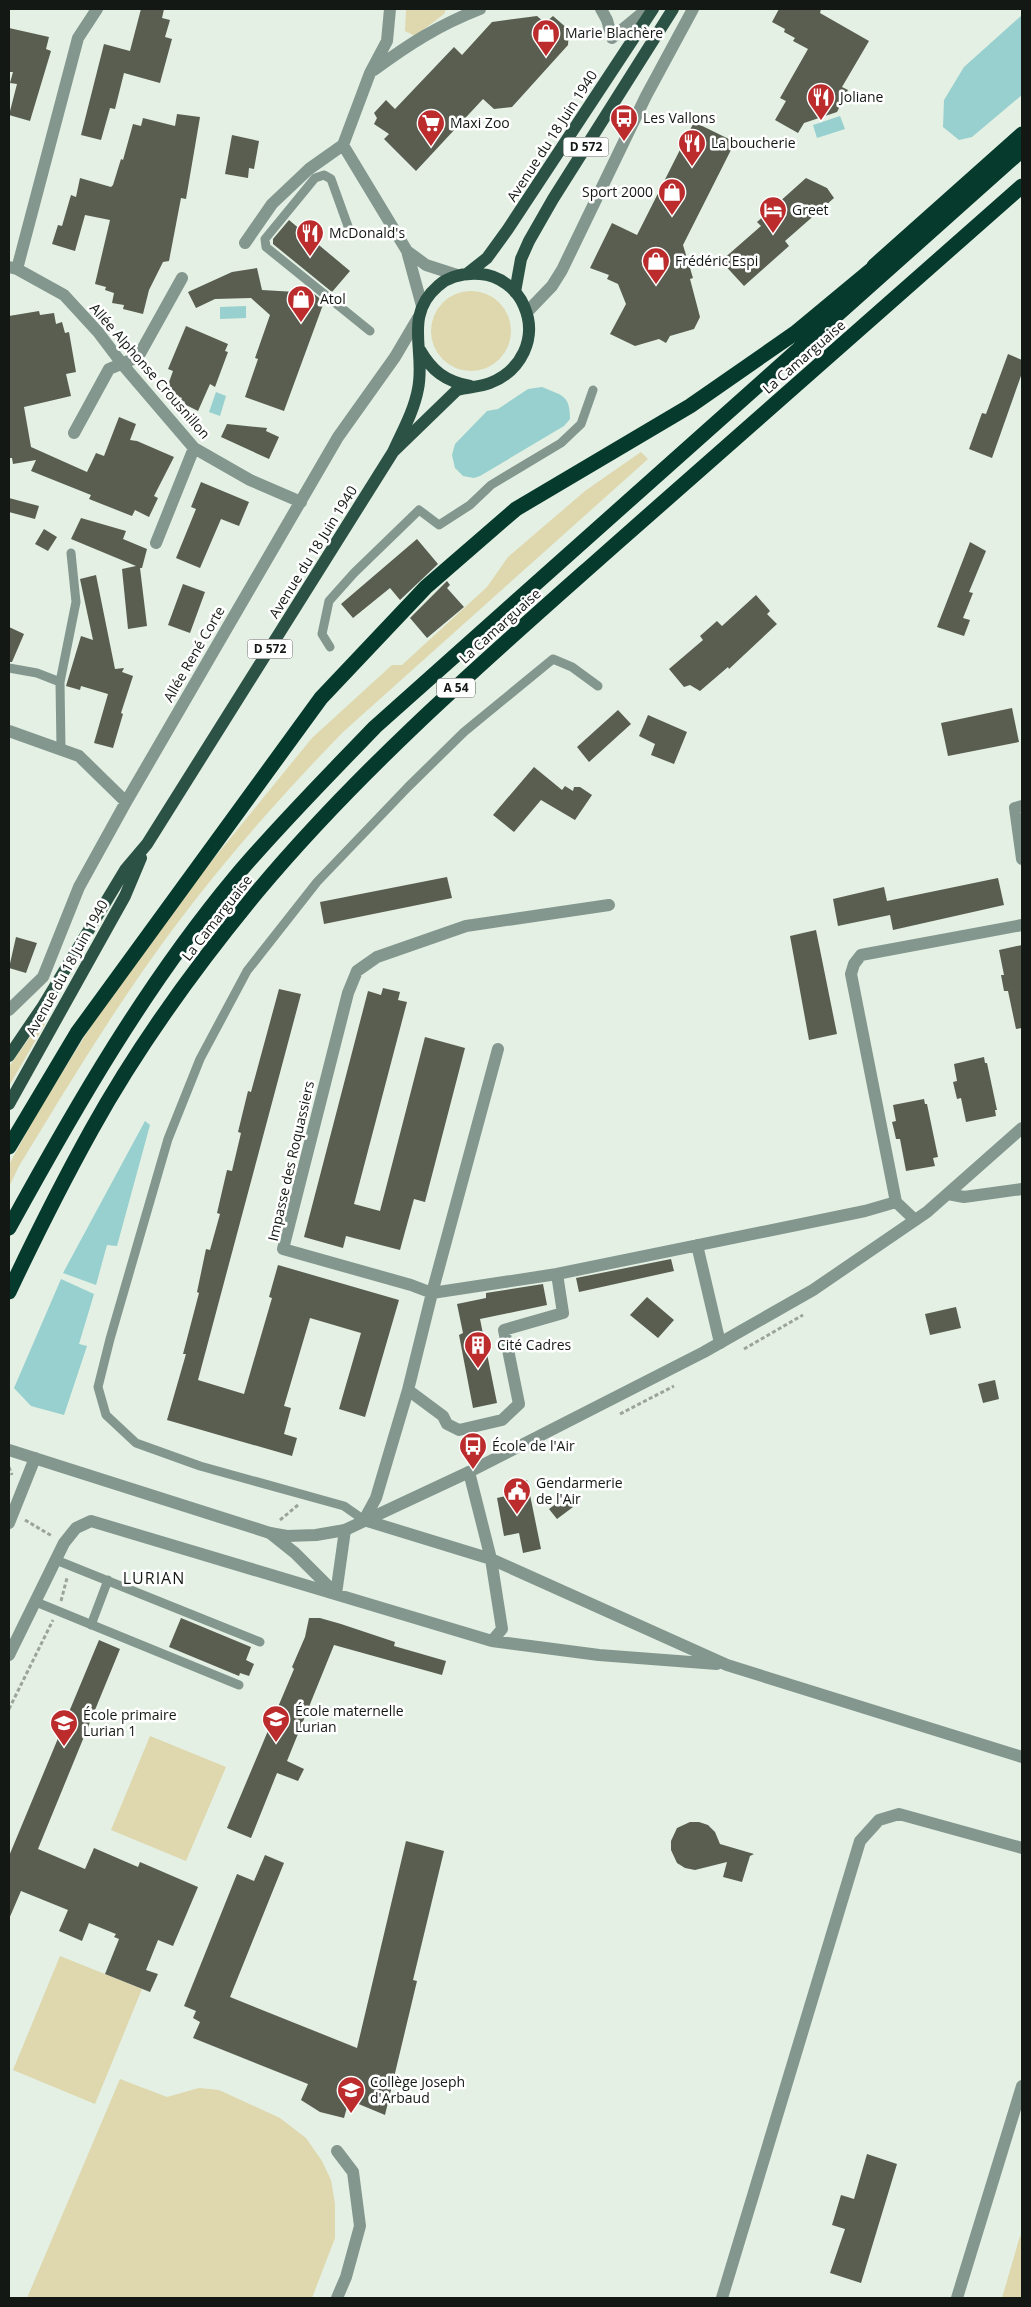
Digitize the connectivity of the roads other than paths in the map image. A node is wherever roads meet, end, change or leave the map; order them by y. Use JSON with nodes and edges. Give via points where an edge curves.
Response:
{"nodes":[{"id":1,"x":96,"y":9,"type":"edge"},
{"id":2,"x":390,"y":9,"type":"edge"},
{"id":3,"x":480,"y":9,"type":"edge"},
{"id":4,"x":600,"y":9,"type":"edge"},
{"id":5,"x":646,"y":9,"type":"edge"},
{"id":6,"x":654,"y":9,"type":"edge"},
{"id":7,"x":673,"y":9,"type":"edge"},
{"id":8,"x":694,"y":9,"type":"edge"},
{"id":9,"x":459,"y":14,"type":"edge"},
{"id":10,"x":370,"y":73,"type":"junction"},
{"id":11,"x":1022,"y":128,"type":"edge"},
{"id":12,"x":1022,"y":134,"type":"edge"},
{"id":13,"x":1022,"y":144,"type":"edge"},
{"id":14,"x":342,"y":145,"type":"junction"},
{"id":15,"x":1022,"y":150,"type":"edge"},
{"id":16,"x":998,"y":155,"type":"junction"},
{"id":17,"x":1022,"y":186,"type":"edge"},
{"id":18,"x":349,"y":229,"type":"dead end"},
{"id":19,"x":246,"y":243,"type":"dead end"},
{"id":20,"x":407,"y":251,"type":"junction"},
{"id":21,"x":13,"y":268,"type":"edge"},
{"id":22,"x":463,"y":274,"type":"junction"},
{"id":23,"x":182,"y":278,"type":"dead end"},
{"id":24,"x":848,"y":289,"type":"junction"},
{"id":25,"x":515,"y":292,"type":"junction"},
{"id":26,"x":420,"y":312,"type":"junction"},
{"id":27,"x":527,"y":312,"type":"junction"},
{"id":28,"x":370,"y":331,"type":"dead end"},
{"id":29,"x":420,"y":350,"type":"junction"},
{"id":30,"x":122,"y":365,"type":"junction"},
{"id":31,"x":470,"y":386,"type":"junction"},
{"id":32,"x":594,"y":390,"type":"dead end"},
{"id":33,"x":74,"y":433,"type":"dead end"},
{"id":34,"x":194,"y":448,"type":"junction"},
{"id":35,"x":393,"y":452,"type":"junction"},
{"id":36,"x":301,"y":502,"type":"junction"},
{"id":37,"x":156,"y":543,"type":"dead end"},
{"id":38,"x":71,"y":553,"type":"dead end"},
{"id":39,"x":330,"y":647,"type":"dead end"},
{"id":40,"x":9,"y":668,"type":"edge"},
{"id":41,"x":60,"y":682,"type":"junction"},
{"id":42,"x":598,"y":686,"type":"dead end"},
{"id":43,"x":9,"y":731,"type":"edge"},
{"id":44,"x":61,"y":749,"type":"junction"},
{"id":45,"x":126,"y":802,"type":"junction"},
{"id":46,"x":1022,"y":806,"type":"edge"},
{"id":47,"x":147,"y":844,"type":"junction"},
{"id":48,"x":1022,"y":859,"type":"edge"},
{"id":49,"x":609,"y":905,"type":"dead end"},
{"id":50,"x":1022,"y":925,"type":"edge"},
{"id":51,"x":11,"y":1003,"type":"edge"},
{"id":52,"x":498,"y":1049,"type":"dead end"},
{"id":53,"x":9,"y":1056,"type":"edge"},
{"id":54,"x":9,"y":1104,"type":"edge"},
{"id":55,"x":1022,"y":1128,"type":"edge"},
{"id":56,"x":9,"y":1147,"type":"edge"},
{"id":57,"x":1022,"y":1189,"type":"edge"},
{"id":58,"x":948,"y":1194,"type":"junction"},
{"id":59,"x":896,"y":1202,"type":"junction"},
{"id":60,"x":915,"y":1220,"type":"junction"},
{"id":61,"x":9,"y":1228,"type":"edge"},
{"id":62,"x":697,"y":1246,"type":"junction"},
{"id":63,"x":556,"y":1274,"type":"junction"},
{"id":64,"x":9,"y":1292,"type":"edge"},
{"id":65,"x":432,"y":1293,"type":"junction"},
{"id":66,"x":720,"y":1343,"type":"junction"},
{"id":67,"x":408,"y":1390,"type":"junction"},
{"id":68,"x":9,"y":1450,"type":"edge"},
{"id":69,"x":35,"y":1458,"type":"junction"},
{"id":70,"x":469,"y":1472,"type":"junction"},
{"id":71,"x":11,"y":1518,"type":"edge"},
{"id":72,"x":364,"y":1520,"type":"junction"},
{"id":73,"x":272,"y":1528,"type":"junction"},
{"id":74,"x":345,"y":1530,"type":"junction"},
{"id":75,"x":491,"y":1559,"type":"junction"},
{"id":76,"x":56,"y":1560,"type":"junction"},
{"id":77,"x":108,"y":1580,"type":"junction"},
{"id":78,"x":336,"y":1594,"type":"junction"},
{"id":79,"x":36,"y":1602,"type":"junction"},
{"id":80,"x":91,"y":1625,"type":"junction"},
{"id":81,"x":492,"y":1641,"type":"junction"},
{"id":82,"x":260,"y":1642,"type":"dead end"},
{"id":83,"x":9,"y":1655,"type":"edge"},
{"id":84,"x":727,"y":1665,"type":"junction"},
{"id":85,"x":239,"y":1685,"type":"dead end"},
{"id":86,"x":1022,"y":1757,"type":"edge"},
{"id":87,"x":1022,"y":1848,"type":"edge"},
{"id":88,"x":1022,"y":2086,"type":"edge"},
{"id":89,"x":337,"y":2151,"type":"dead end"},
{"id":90,"x":337,"y":2298,"type":"edge"},
{"id":91,"x":722,"y":2298,"type":"edge"},
{"id":92,"x":957,"y":2298,"type":"edge"}],
"edges":[{"from":1,"to":21,"type":"street","via":[[78,38]]},
{"from":2,"to":10,"type":"street","via":[[387,41]]},
{"from":3,"to":9,"type":"street"},
{"from":4,"to":5,"type":"street","via":[[612,38]]},
{"from":6,"to":22,"type":"main road","name":"Avenue du 18 Juin 1940","number":"D 572","via":[[508,229],[487,258]]},
{"from":7,"to":25,"type":"main road","number":"D 572","via":[[529,241],[521,259]]},
{"from":8,"to":27,"type":"street","via":[[662,63],[562,270],[552,286]]},
{"from":9,"to":10,"type":"street","via":[[407,45]]},
{"from":10,"to":14,"type":"street"},
{"from":11,"to":16,"type":"lane"},
{"from":12,"to":16,"type":"highway"},
{"from":13,"to":24,"type":"highway"},
{"from":14,"to":19,"type":"street","via":[[309,169],[272,204]]},
{"from":14,"to":20,"type":"street"},
{"from":15,"to":61,"type":"highway","name":"La Camarguaise","number":"A 54","via":[[396,707],[296,808],[235,877],[120,1035]]},
{"from":16,"to":24,"type":"highway"},
{"from":17,"to":64,"type":"highway","name":"La Camarguaise","number":"A 54","via":[[522,627],[394,745],[311,830],[255,894],[142,1047],[93,1127]]},
{"from":18,"to":28,"type":"lane","via":[[331,179],[324,175],[315,178],[265,239],[266,247]]},
{"from":20,"to":22,"type":"street","via":[[426,266]]},
{"from":20,"to":26,"type":"street"},
{"from":21,"to":30,"type":"street","name":"Allée Alphonse Crousnillon","via":[[64,295],[98,332]]},
{"from":22,"to":25,"type":"main road","name":"Avenue du 18 Juin 1940","via":[[486,274]]},
{"from":22,"to":26,"type":"main road","name":"Avenue du 18 Juin 1940","via":[[442,282],[430,292]]},
{"from":23,"to":30,"type":"street","via":[[138,357]]},
{"from":24,"to":56,"type":"highway","via":[[795,333],[690,406],[516,509],[426,587],[321,698],[77,1033]]},
{"from":25,"to":27,"type":"main road","name":"Avenue du 18 Juin 1940"},
{"from":26,"to":29,"type":"main road","name":"Avenue du 18 Juin 1940","via":[[417,334]]},
{"from":26,"to":36,"type":"street","name":"Allée René Corte","via":[[396,357],[338,437]]},
{"from":27,"to":31,"type":"main road","name":"Avenue du 18 Juin 1940","via":[[530,330],[518,364],[488,384]]},
{"from":29,"to":31,"type":"main road","name":"Avenue du 18 Juin 1940","via":[[439,375],[454,383]]},
{"from":29,"to":35,"type":"main road","name":"Avenue du 18 Juin 1940","number":"D 572","via":[[418,389]]},
{"from":30,"to":33,"type":"street","via":[[109,369]]},
{"from":30,"to":34,"type":"street","name":"Allée Alphonse Crousnillon"},
{"from":31,"to":35,"type":"main road","name":"Avenue du 18 Juin 1940","number":"D 572","via":[[457,390]]},
{"from":32,"to":39,"type":"lane","via":[[581,424],[562,443],[490,485],[470,505],[439,525],[419,510],[329,601],[322,634]]},
{"from":34,"to":36,"type":"street","name":"Allée Alphonse Crousnillon","via":[[250,480]]},
{"from":34,"to":37,"type":"street"},
{"from":35,"to":47,"type":"main road","name":"Avenue du 18 Juin 1940","number":"D 572"},
{"from":36,"to":45,"type":"street","name":"Allée René Corte"},
{"from":38,"to":41,"type":"lane","via":[[76,602]]},
{"from":40,"to":41,"type":"lane","via":[[37,673]]},
{"from":41,"to":44,"type":"lane"},
{"from":42,"to":72,"type":"lane","via":[[572,667],[553,659],[464,732],[317,882],[247,971],[200,1059],[168,1139],[110,1339],[98,1387],[106,1415],[136,1443],[200,1466],[344,1506]]},
{"from":43,"to":44,"type":"street"},
{"from":44,"to":45,"type":"street","via":[[79,756]]},
{"from":45,"to":51,"type":"street","name":"Allée René Corte","via":[[79,887],[42,977]]},
{"from":46,"to":48,"type":"street","via":[[1016,808]]},
{"from":47,"to":53,"type":"main road","name":"Avenue du 18 Juin 1940","number":"D 572","via":[[126,870]]},
{"from":47,"to":54,"type":"main road","name":"Avenue du 18 Juin 1940","number":"D 572","via":[[124,896]]},
{"from":49,"to":65,"type":"street","name":"Impasse des Roquassiers","via":[[466,926],[377,957],[357,971],[348,993],[283,1249]]},
{"from":50,"to":59,"type":"street","via":[[861,955],[854,964],[851,974]]},
{"from":52,"to":65,"type":"street"},
{"from":55,"to":58,"type":"street"},
{"from":57,"to":58,"type":"street","via":[[964,1197]]},
{"from":58,"to":60,"type":"street"},
{"from":59,"to":60,"type":"street"},
{"from":59,"to":62,"type":"street"},
{"from":60,"to":66,"type":"street","via":[[813,1290]]},
{"from":62,"to":63,"type":"street"},
{"from":62,"to":66,"type":"street"},
{"from":63,"to":65,"type":"street"},
{"from":63,"to":67,"type":"street","via":[[563,1313],[504,1330],[519,1404],[502,1420],[459,1430],[447,1424],[444,1416]]},
{"from":65,"to":67,"type":"street"},
{"from":66,"to":70,"type":"street"},
{"from":67,"to":72,"type":"street","via":[[376,1498]]},
{"from":68,"to":69,"type":"street"},
{"from":69,"to":71,"type":"street"},
{"from":69,"to":73,"type":"street"},
{"from":70,"to":72,"type":"street"},
{"from":70,"to":75,"type":"street"},
{"from":72,"to":74,"type":"street"},
{"from":72,"to":75,"type":"street"},
{"from":73,"to":74,"type":"street","via":[[287,1536]]},
{"from":73,"to":78,"type":"street"},
{"from":74,"to":78,"type":"street"},
{"from":75,"to":81,"type":"street","via":[[502,1629]]},
{"from":75,"to":84,"type":"street"},
{"from":76,"to":77,"type":"lane"},
{"from":76,"to":78,"type":"street","via":[[76,1528],[91,1521]]},
{"from":76,"to":79,"type":"street"},
{"from":77,"to":80,"type":"lane"},
{"from":77,"to":82,"type":"lane"},
{"from":78,"to":81,"type":"street"},
{"from":79,"to":80,"type":"lane"},
{"from":79,"to":83,"type":"street"},
{"from":80,"to":85,"type":"lane"},
{"from":81,"to":84,"type":"street","via":[[599,1655]]},
{"from":84,"to":86,"type":"street"},
{"from":87,"to":91,"type":"street","via":[[899,1814],[879,1820],[860,1841]]},
{"from":88,"to":92,"type":"street"},
{"from":89,"to":90,"type":"street","via":[[353,2172],[360,2226]]}]}
